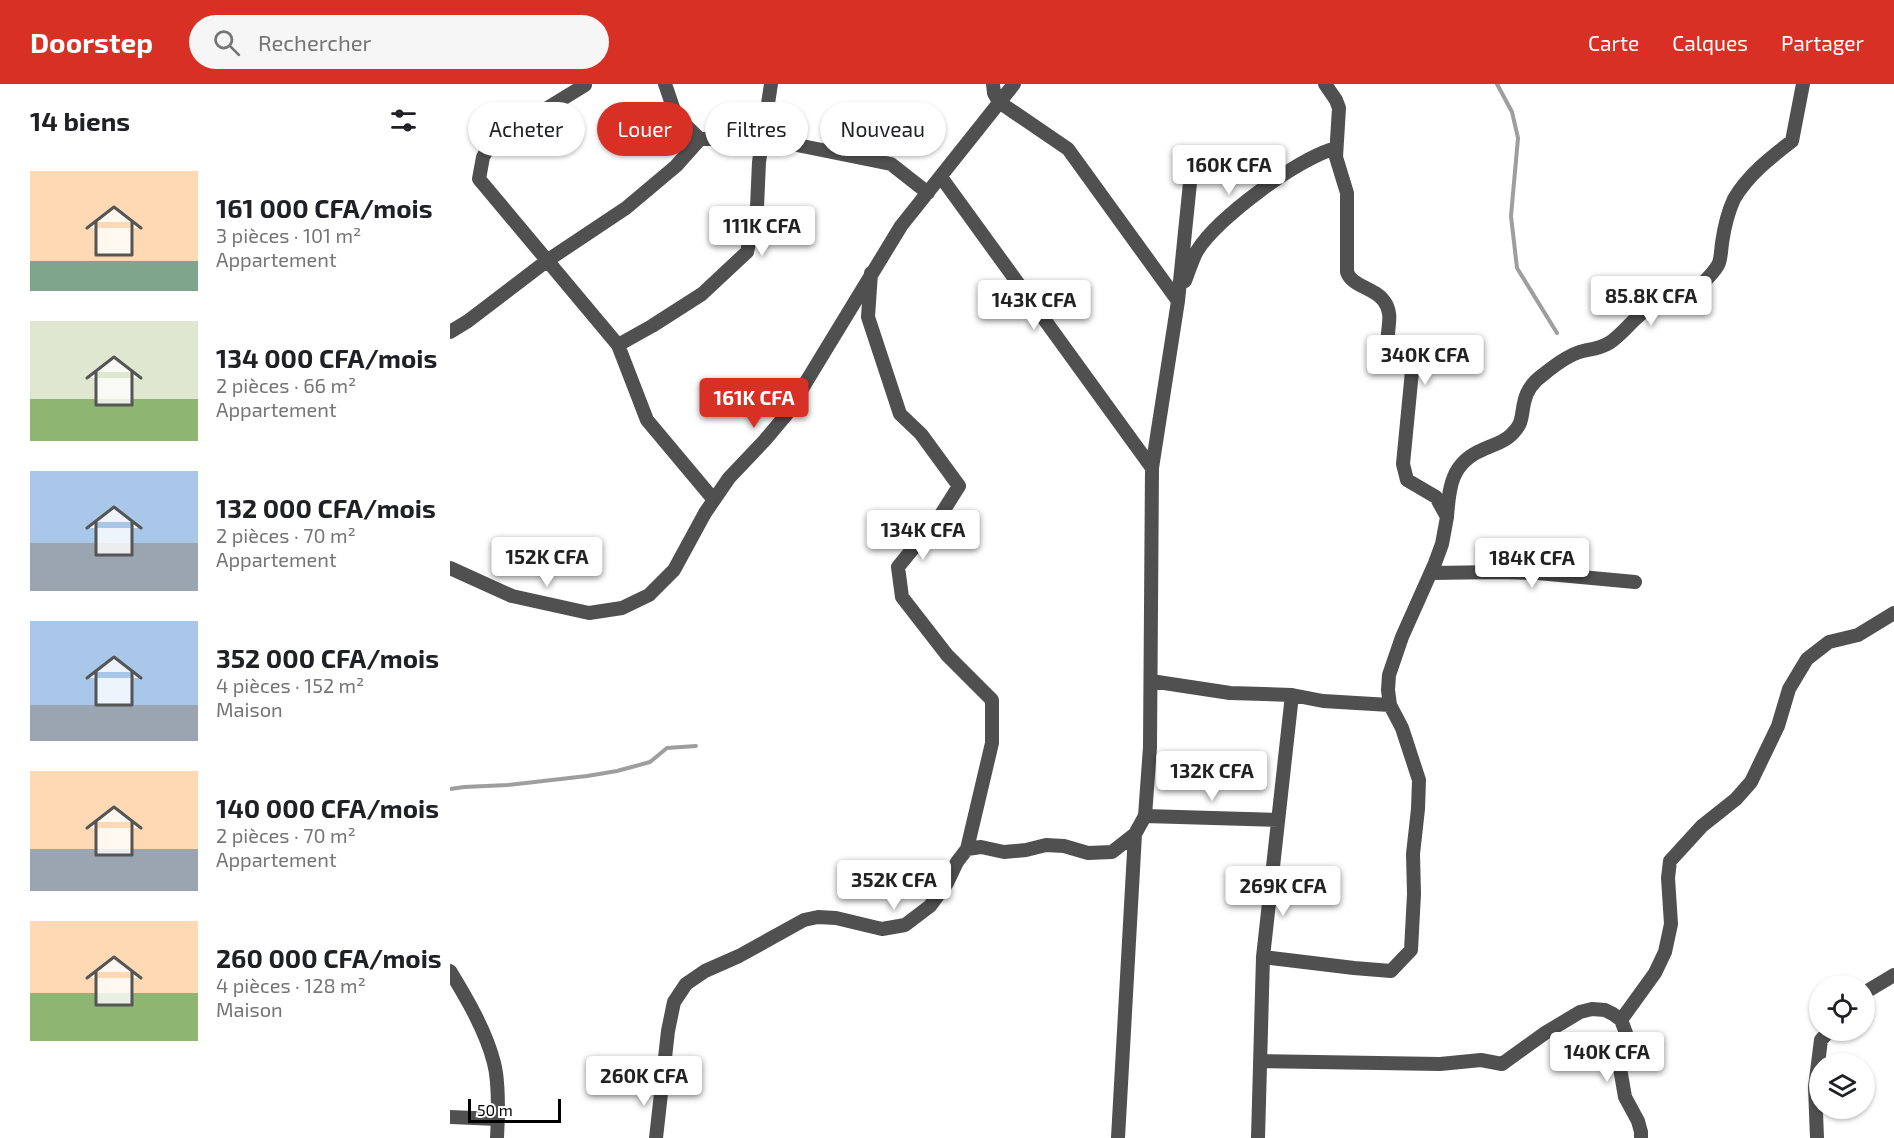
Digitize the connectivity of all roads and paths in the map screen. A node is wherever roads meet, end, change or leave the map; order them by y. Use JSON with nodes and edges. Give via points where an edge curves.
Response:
{"nodes":[{"id":1,"x":583,"y":84,"type":"edge"},
{"id":2,"x":665,"y":84,"type":"edge"},
{"id":3,"x":771,"y":84,"type":"edge"},
{"id":4,"x":993,"y":84,"type":"edge"},
{"id":5,"x":1014,"y":84,"type":"edge"},
{"id":6,"x":1325,"y":84,"type":"edge"},
{"id":7,"x":1803,"y":84,"type":"edge"},
{"id":8,"x":768,"y":102,"type":"edge"},
{"id":9,"x":999,"y":102,"type":"junction"},
{"id":10,"x":700,"y":139,"type":"junction"},
{"id":11,"x":705,"y":139,"type":"edge"},
{"id":12,"x":808,"y":145,"type":"edge"},
{"id":13,"x":1336,"y":148,"type":"junction"},
{"id":14,"x":761,"y":156,"type":"edge"},
{"id":15,"x":1192,"y":163,"type":"dead end"},
{"id":16,"x":941,"y":177,"type":"junction"},
{"id":17,"x":928,"y":193,"type":"junction"},
{"id":18,"x":548,"y":260,"type":"junction"},
{"id":19,"x":871,"y":273,"type":"junction"},
{"id":20,"x":1178,"y":301,"type":"junction"},
{"id":21,"x":450,"y":332,"type":"edge"},
{"id":22,"x":618,"y":345,"type":"junction"},
{"id":23,"x":1152,"y":468,"type":"junction"},
{"id":24,"x":714,"y":500,"type":"junction"},
{"id":25,"x":1447,"y":518,"type":"junction"},
{"id":26,"x":450,"y":568,"type":"edge"},
{"id":27,"x":1431,"y":573,"type":"junction"},
{"id":28,"x":1635,"y":582,"type":"dead end"},
{"id":29,"x":1894,"y":613,"type":"edge"},
{"id":30,"x":1151,"y":681,"type":"junction"},
{"id":31,"x":1292,"y":695,"type":"junction"},
{"id":32,"x":1390,"y":705,"type":"junction"},
{"id":33,"x":1145,"y":816,"type":"junction"},
{"id":34,"x":1278,"y":820,"type":"junction"},
{"id":35,"x":1135,"y":834,"type":"junction"},
{"id":36,"x":967,"y":849,"type":"junction"},
{"id":37,"x":1263,"y":957,"type":"junction"},
{"id":38,"x":450,"y":971,"type":"edge"},
{"id":39,"x":1894,"y":975,"type":"edge"},
{"id":40,"x":1875,"y":986,"type":"edge"},
{"id":41,"x":1621,"y":1020,"type":"junction"},
{"id":42,"x":1821,"y":1041,"type":"edge"},
{"id":43,"x":1260,"y":1061,"type":"junction"},
{"id":44,"x":450,"y":1117,"type":"edge"},
{"id":45,"x":498,"y":1119,"type":"junction"},
{"id":46,"x":497,"y":1138,"type":"edge"},
{"id":47,"x":656,"y":1138,"type":"edge"},
{"id":48,"x":1118,"y":1138,"type":"edge"},
{"id":49,"x":1258,"y":1138,"type":"edge"},
{"id":50,"x":1641,"y":1138,"type":"edge"},
{"id":51,"x":1817,"y":1138,"type":"edge"}],
"edges":[{"from":1,"to":18,"type":"street","via":[[492,142],[483,157],[479,179]]},
{"from":2,"to":10,"type":"street","via":[[676,117]]},
{"from":3,"to":8,"type":"street"},
{"from":4,"to":9,"type":"street"},
{"from":5,"to":9,"type":"street"},
{"from":6,"to":13,"type":"street","via":[[1339,108]]},
{"from":7,"to":25,"type":"street","via":[[1791,141],[1760,165],[1734,200],[1718,265],[1705,281],[1690,295],[1645,311],[1609,343],[1582,351],[1542,375],[1529,388],[1523,418],[1514,431],[1502,442],[1466,459],[1456,471]]},
{"from":9,"to":16,"type":"street"},
{"from":9,"to":20,"type":"street","via":[[1068,149]]},
{"from":10,"to":11,"type":"street"},
{"from":10,"to":18,"type":"street","via":[[676,166],[626,208]]},
{"from":12,"to":17,"type":"street","via":[[891,164]]},
{"from":13,"to":20,"type":"street","via":[[1321,152],[1278,178],[1208,236],[1197,252]]},
{"from":13,"to":25,"type":"street","via":[[1347,193],[1349,278],[1384,301],[1391,319],[1390,348],[1402,352],[1410,361],[1403,464],[1407,480],[1436,497]]},
{"from":14,"to":22,"type":"street","via":[[757,207],[747,252],[702,294]]},
{"from":15,"to":20,"type":"street"},
{"from":16,"to":17,"type":"street"},
{"from":16,"to":23,"type":"street"},
{"from":17,"to":19,"type":"street"},
{"from":18,"to":21,"type":"street"},
{"from":18,"to":22,"type":"street"},
{"from":19,"to":24,"type":"street","via":[[786,415]]},
{"from":19,"to":36,"type":"street","via":[[868,317],[900,414],[921,434],[959,486],[898,567],[902,597],[947,655],[992,700],[992,743]]},
{"from":20,"to":23,"type":"street"},
{"from":22,"to":24,"type":"street","via":[[647,420]]},
{"from":23,"to":30,"type":"street"},
{"from":24,"to":26,"type":"street","via":[[674,570],[649,595],[622,608],[589,613],[512,596]]},
{"from":25,"to":27,"type":"street"},
{"from":27,"to":28,"type":"street","via":[[1538,573]]},
{"from":27,"to":32,"type":"street","via":[[1389,675]]},
{"from":29,"to":41,"type":"street","via":[[1858,635],[1829,642],[1807,659],[1790,689],[1778,726],[1751,782],[1670,861],[1671,924],[1665,952],[1655,973]]},
{"from":30,"to":31,"type":"street","via":[[1230,693]]},
{"from":30,"to":33,"type":"street"},
{"from":31,"to":32,"type":"street","via":[[1323,702]]},
{"from":31,"to":34,"type":"street"},
{"from":32,"to":37,"type":"street","via":[[1419,780],[1411,950],[1392,971]]},
{"from":33,"to":34,"type":"street"},
{"from":33,"to":35,"type":"street"},
{"from":34,"to":37,"type":"street"},
{"from":35,"to":36,"type":"street","via":[[1112,852],[1088,853],[1046,845],[1004,852],[981,847]]},
{"from":35,"to":48,"type":"street"},
{"from":36,"to":47,"type":"street","via":[[930,906],[905,925],[882,929],[836,918],[804,920],[686,984],[674,1002],[668,1031]]},
{"from":37,"to":43,"type":"street"},
{"from":38,"to":45,"type":"street","via":[[495,1065]]},
{"from":39,"to":40,"type":"street"},
{"from":41,"to":43,"type":"street","via":[[1605,1010],[1581,1012],[1502,1064],[1481,1060],[1440,1064]]},
{"from":41,"to":50,"type":"street","via":[[1626,1033],[1620,1068],[1624,1096],[1638,1121]]},
{"from":42,"to":51,"type":"street","via":[[1815,1087]]},
{"from":43,"to":49,"type":"street"},
{"from":44,"to":45,"type":"street"},
{"from":45,"to":46,"type":"street"}]}
